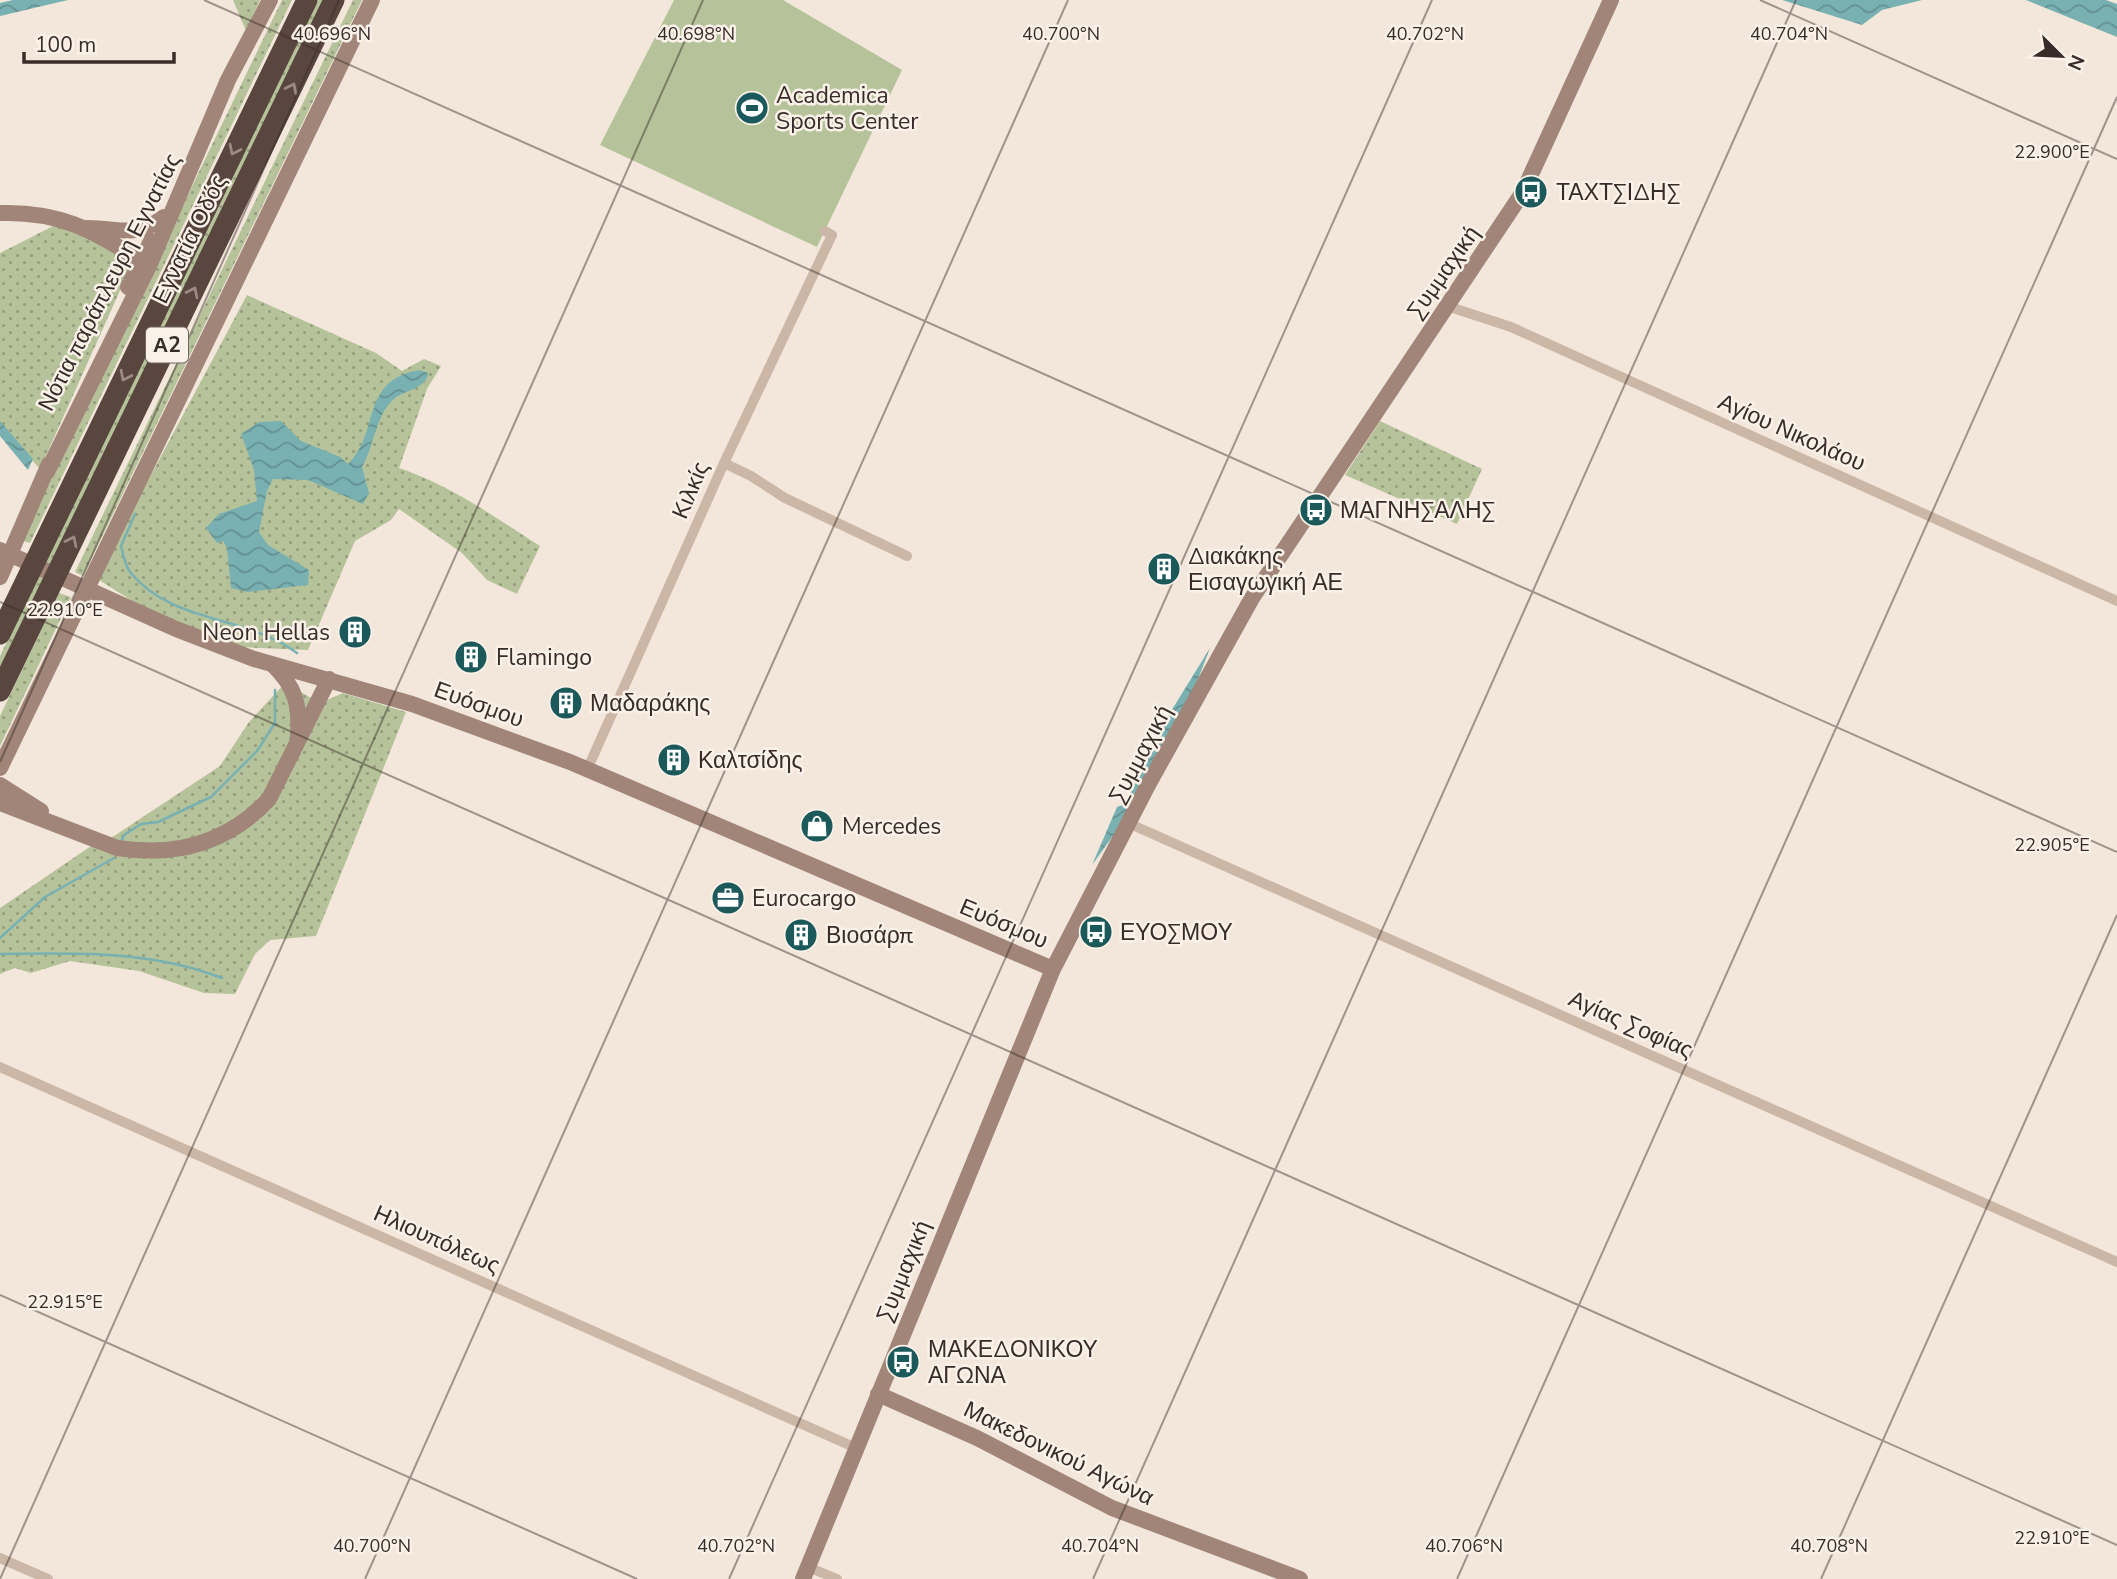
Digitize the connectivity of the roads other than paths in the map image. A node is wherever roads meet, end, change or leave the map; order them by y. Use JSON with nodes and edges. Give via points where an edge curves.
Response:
{"nodes":[{"id":1,"x":270,"y":0,"type":"edge"},
{"id":2,"x":307,"y":0,"type":"edge"},
{"id":3,"x":334,"y":0,"type":"edge"},
{"id":4,"x":372,"y":0,"type":"edge"},
{"id":5,"x":1611,"y":0,"type":"edge"},
{"id":6,"x":199,"y":153,"type":"junction"},
{"id":7,"x":0,"y":213,"type":"edge"},
{"id":8,"x":164,"y":217,"type":"junction"},
{"id":9,"x":87,"y":228,"type":"junction"},
{"id":10,"x":108,"y":228,"type":"junction"},
{"id":11,"x":825,"y":231,"type":"dead end"},
{"id":12,"x":145,"y":258,"type":"junction"},
{"id":13,"x":1447,"y":306,"type":"junction"},
{"id":14,"x":724,"y":463,"type":"junction"},
{"id":15,"x":0,"y":550,"type":"edge"},
{"id":16,"x":907,"y":556,"type":"dead end"},
{"id":17,"x":0,"y":577,"type":"edge"},
{"id":18,"x":2117,"y":601,"type":"edge"},
{"id":19,"x":0,"y":634,"type":"edge"},
{"id":20,"x":271,"y":664,"type":"junction"},
{"id":21,"x":328,"y":679,"type":"junction"},
{"id":22,"x":0,"y":691,"type":"edge"},
{"id":23,"x":300,"y":714,"type":"junction"},
{"id":24,"x":298,"y":744,"type":"junction"},
{"id":25,"x":0,"y":768,"type":"edge"},
{"id":26,"x":587,"y":769,"type":"junction"},
{"id":27,"x":0,"y":785,"type":"edge"},
{"id":28,"x":0,"y":803,"type":"edge"},
{"id":29,"x":22,"y":811,"type":"junction"},
{"id":30,"x":0,"y":817,"type":"edge"},
{"id":31,"x":1128,"y":823,"type":"junction"},
{"id":32,"x":60,"y":824,"type":"junction"},
{"id":33,"x":1053,"y":969,"type":"junction"},
{"id":34,"x":0,"y":1067,"type":"edge"},
{"id":35,"x":2117,"y":1262,"type":"edge"},
{"id":36,"x":878,"y":1394,"type":"junction"},
{"id":37,"x":856,"y":1448,"type":"junction"},
{"id":38,"x":0,"y":1558,"type":"edge"},
{"id":39,"x":805,"y":1573,"type":"edge"},
{"id":40,"x":48,"y":1579,"type":"edge"},
{"id":41,"x":837,"y":1579,"type":"edge"},
{"id":42,"x":1300,"y":1579,"type":"edge"}],
"edges":[{"from":1,"to":6,"type":"street","name":"Νότια παράπλευρη Εγνατίας","via":[[228,80]]},
{"from":2,"to":19,"type":"highway","name":"Εγνατία Οδός","number":"Α2","one_way":true},
{"from":22,"to":3,"type":"highway","name":"Εγνατία Οδός","number":"Α2","one_way":true},
{"from":4,"to":25,"type":"street"},
{"from":5,"to":13,"type":"street","name":"Συμμαχική","via":[[1523,192]]},
{"from":6,"to":8,"type":"street","name":"Νότια παράπλευρη Εγνατίας"},
{"from":6,"to":12,"type":"street","name":"Νότια παράπλευρη Εγνατίας"},
{"from":7,"to":9,"type":"street","via":[[42,215]]},
{"from":8,"to":10,"type":"street","via":[[147,230]]},
{"from":8,"to":12,"type":"street","name":"Νότια παράπλευρη Εγνατίας"},
{"from":9,"to":10,"type":"street"},
{"from":9,"to":12,"type":"street"},
{"from":10,"to":12,"type":"street"},
{"from":11,"to":14,"type":"street","name":"Κιλκίς","via":[[832,235]]},
{"from":12,"to":17,"type":"street","name":"Νότια παράπλευρη Εγνατίας","via":[[60,431]]},
{"from":13,"to":18,"type":"street","name":"Αγίου Νικολάου","via":[[1511,327]]},
{"from":13,"to":31,"type":"street","name":"Συμμαχική","via":[[1252,598]]},
{"from":14,"to":16,"type":"street","via":[[785,498]]},
{"from":14,"to":26,"type":"street","name":"Κιλκίς"},
{"from":15,"to":20,"type":"street","name":"Ευόσμου","via":[[176,629]]},
{"from":20,"to":21,"type":"street","name":"Ευόσμου"},
{"from":20,"to":23,"type":"street","via":[[292,686]]},
{"from":21,"to":23,"type":"street","via":[[307,694]]},
{"from":21,"to":24,"type":"street"},
{"from":21,"to":26,"type":"street","name":"Ευόσμου","via":[[489,731]]},
{"from":23,"to":24,"type":"street"},
{"from":24,"to":32,"type":"street","via":[[278,785],[257,812],[205,843],[178,850],[137,851],[117,848]]},
{"from":26,"to":33,"type":"street","name":"Ευόσμου"},
{"from":27,"to":32,"type":"street"},
{"from":28,"to":29,"type":"street"},
{"from":29,"to":30,"type":"street"},
{"from":29,"to":32,"type":"street"},
{"from":31,"to":33,"type":"street","name":"Συμμαχική"},
{"from":31,"to":35,"type":"street","name":"Αγίας Σοφίας"},
{"from":33,"to":36,"type":"street","name":"Συμμαχική"},
{"from":34,"to":37,"type":"street","name":"Ηλιουπόλεως"},
{"from":36,"to":37,"type":"street","name":"Συμμαχική"},
{"from":36,"to":42,"type":"street","name":"Μακεδονικού Αγώνα","via":[[977,1438],[1112,1508]]},
{"from":37,"to":39,"type":"street","name":"Συμμαχική"},
{"from":38,"to":40,"type":"street"},
{"from":39,"to":41,"type":"street"}]}
